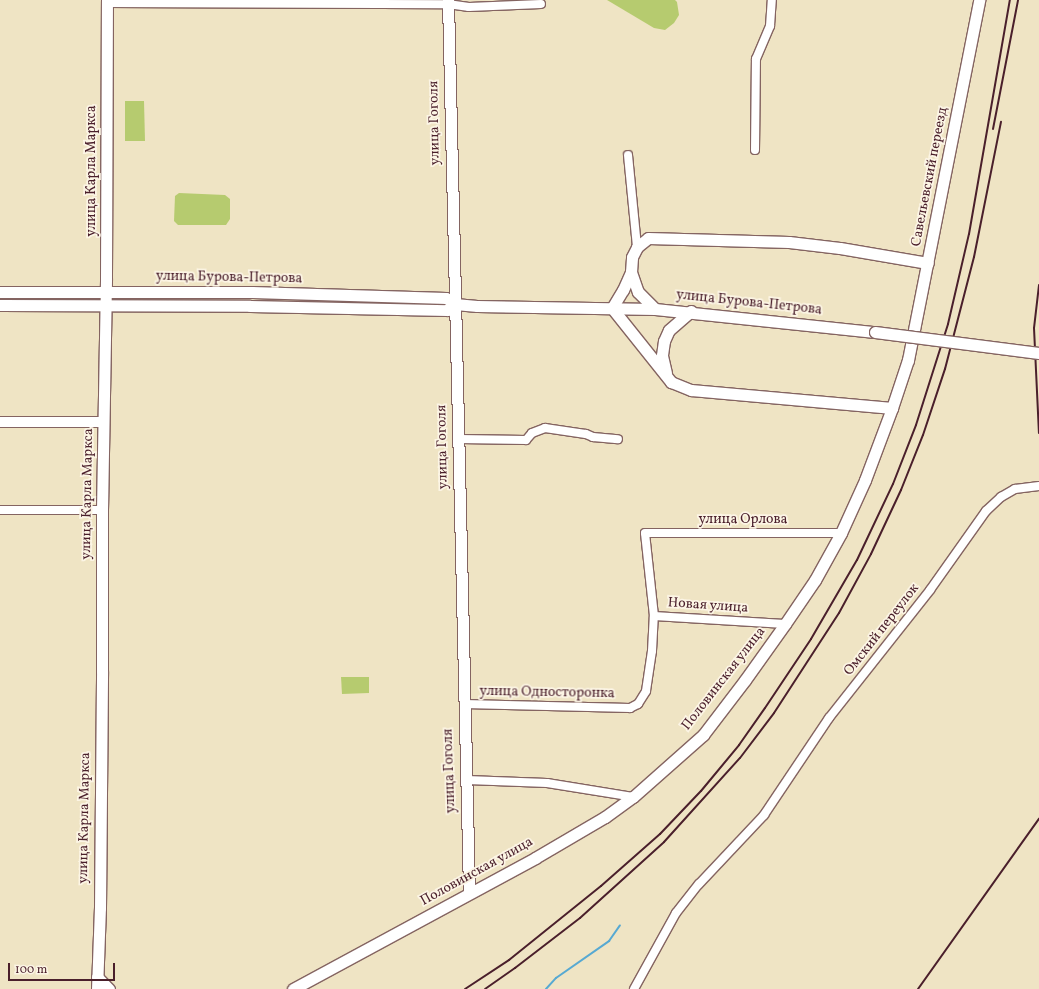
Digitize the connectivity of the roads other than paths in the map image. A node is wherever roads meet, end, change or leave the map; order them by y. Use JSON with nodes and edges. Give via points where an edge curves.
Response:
{"nodes":[{"id":1,"x":772,"y":0,"type":"edge"},
{"id":2,"x":979,"y":0,"type":"edge"},
{"id":3,"x":290,"y":1,"type":"edge"},
{"id":4,"x":107,"y":2,"type":"edge"},
{"id":5,"x":448,"y":2,"type":"edge"},
{"id":6,"x":541,"y":4,"type":"dead end"},
{"id":7,"x":755,"y":150,"type":"dead end"},
{"id":8,"x":628,"y":155,"type":"dead end"},
{"id":9,"x":637,"y":247,"type":"junction"},
{"id":10,"x":928,"y":263,"type":"junction"},
{"id":11,"x":631,"y":272,"type":"junction"},
{"id":12,"x":106,"y":291,"type":"junction"},
{"id":13,"x":0,"y":292,"type":"edge"},
{"id":14,"x":455,"y":304,"type":"junction"},
{"id":15,"x":0,"y":305,"type":"edge"},
{"id":16,"x":105,"y":305,"type":"junction"},
{"id":17,"x":612,"y":308,"type":"junction"},
{"id":18,"x":655,"y":309,"type":"junction"},
{"id":19,"x":691,"y":311,"type":"junction"},
{"id":20,"x":1039,"y":353,"type":"edge"},
{"id":21,"x":908,"y":360,"type":"joint"},
{"id":22,"x":667,"y":375,"type":"junction"},
{"id":23,"x":892,"y":408,"type":"junction"},
{"id":24,"x":0,"y":422,"type":"edge"},
{"id":25,"x":103,"y":422,"type":"junction"},
{"id":26,"x":618,"y":439,"type":"dead end"},
{"id":27,"x":459,"y":440,"type":"junction"},
{"id":28,"x":1039,"y":486,"type":"edge"},
{"id":29,"x":0,"y":510,"type":"edge"},
{"id":30,"x":102,"y":510,"type":"junction"},
{"id":31,"x":841,"y":533,"type":"junction"},
{"id":32,"x":654,"y":616,"type":"junction"},
{"id":33,"x":785,"y":624,"type":"junction"},
{"id":34,"x":464,"y":704,"type":"junction"},
{"id":35,"x":467,"y":780,"type":"junction"},
{"id":36,"x":633,"y":797,"type":"junction"},
{"id":37,"x":469,"y":892,"type":"junction"},
{"id":38,"x":97,"y":977,"type":"junction"},
{"id":39,"x":97,"y":989,"type":"edge"},
{"id":40,"x":109,"y":989,"type":"edge"},
{"id":41,"x":293,"y":989,"type":"edge"},
{"id":42,"x":634,"y":989,"type":"edge"}],
"edges":[{"from":1,"to":7,"type":"street","via":[[770,26],[756,59]]},
{"from":2,"to":10,"type":"main road","name":"Савельевский переезд"},
{"from":3,"to":4,"type":"street"},
{"from":3,"to":5,"type":"street"},
{"from":4,"to":12,"type":"main road","name":"улица Карла Маркса"},
{"from":5,"to":6,"type":"street","via":[[469,7]]},
{"from":5,"to":14,"type":"main road","name":"улица Гоголя"},
{"from":8,"to":9,"type":"street"},
{"from":9,"to":10,"type":"main road","via":[[648,238],[789,242]]},
{"from":9,"to":11,"type":"main road","via":[[632,257]]},
{"from":10,"to":21,"type":"main road","name":"Савельевский переезд"},
{"from":11,"to":17,"type":"main road"},
{"from":11,"to":18,"type":"main road","via":[[638,292]]},
{"from":12,"to":13,"type":"main road","name":"улица Бурова-Петрова"},
{"from":12,"to":14,"type":"main road","name":"улица Бурова-Петрова","via":[[252,292],[446,298]]},
{"from":12,"to":16,"type":"main road","name":"улица Карла Маркса"},
{"from":14,"to":16,"type":"main road","name":"улица Бурова-Петрова","via":[[447,310]]},
{"from":14,"to":17,"type":"main road","name":"улица Бурова-Петрова"},
{"from":14,"to":27,"type":"main road","name":"улица Гоголя"},
{"from":15,"to":16,"type":"main road","name":"улица Бурова-Петрова"},
{"from":16,"to":25,"type":"main road","name":"улица Карла Маркса"},
{"from":17,"to":18,"type":"main road","name":"улица Бурова-Петрова"},
{"from":17,"to":22,"type":"main road"},
{"from":18,"to":19,"type":"main road","name":"улица Бурова-Петрова"},
{"from":19,"to":20,"type":"main road","name":"улица Бурова-Петрова","bridge":true},
{"from":19,"to":22,"type":"main road","via":[[669,330],[664,341],[662,355]]},
{"from":21,"to":23,"type":"main road","name":"Половинская улица"},
{"from":22,"to":23,"type":"main road","via":[[671,382],[692,390]]},
{"from":23,"to":31,"type":"main road","name":"Половинская улица","via":[[865,480]]},
{"from":24,"to":25,"type":"street"},
{"from":25,"to":30,"type":"main road","name":"улица Карла Маркса"},
{"from":26,"to":27,"type":"street","via":[[545,428],[532,433],[526,440]]},
{"from":27,"to":34,"type":"main road","name":"улица Гоголя"},
{"from":28,"to":42,"type":"street","name":"Омский переулок","via":[[1015,489],[1001,497],[986,511],[930,590],[829,718],[764,815],[699,884],[676,913]]},
{"from":29,"to":30,"type":"street"},
{"from":30,"to":38,"type":"main road","name":"улица Карла Маркса","via":[[100,908]]},
{"from":31,"to":32,"type":"street","name":"улица Орлова","via":[[645,533]]},
{"from":31,"to":33,"type":"main road","name":"Половинская улица","via":[[815,580]]},
{"from":32,"to":33,"type":"street","name":"Новая улица"},
{"from":32,"to":34,"type":"street","name":"улица Односторонка","via":[[646,691],[638,704],[630,708]]},
{"from":33,"to":36,"type":"main road","name":"Половинская улица","via":[[703,735]]},
{"from":34,"to":35,"type":"main road","name":"улица Гоголя"},
{"from":35,"to":36,"type":"street","via":[[547,783]]},
{"from":35,"to":37,"type":"main road","name":"улица Гоголя"},
{"from":36,"to":37,"type":"main road","name":"Половинская улица","via":[[606,817]]},
{"from":37,"to":41,"type":"main road","name":"Половинская улица"},
{"from":38,"to":39,"type":"main road","name":"улица Карла Маркса"},
{"from":38,"to":40,"type":"main road"}]}
